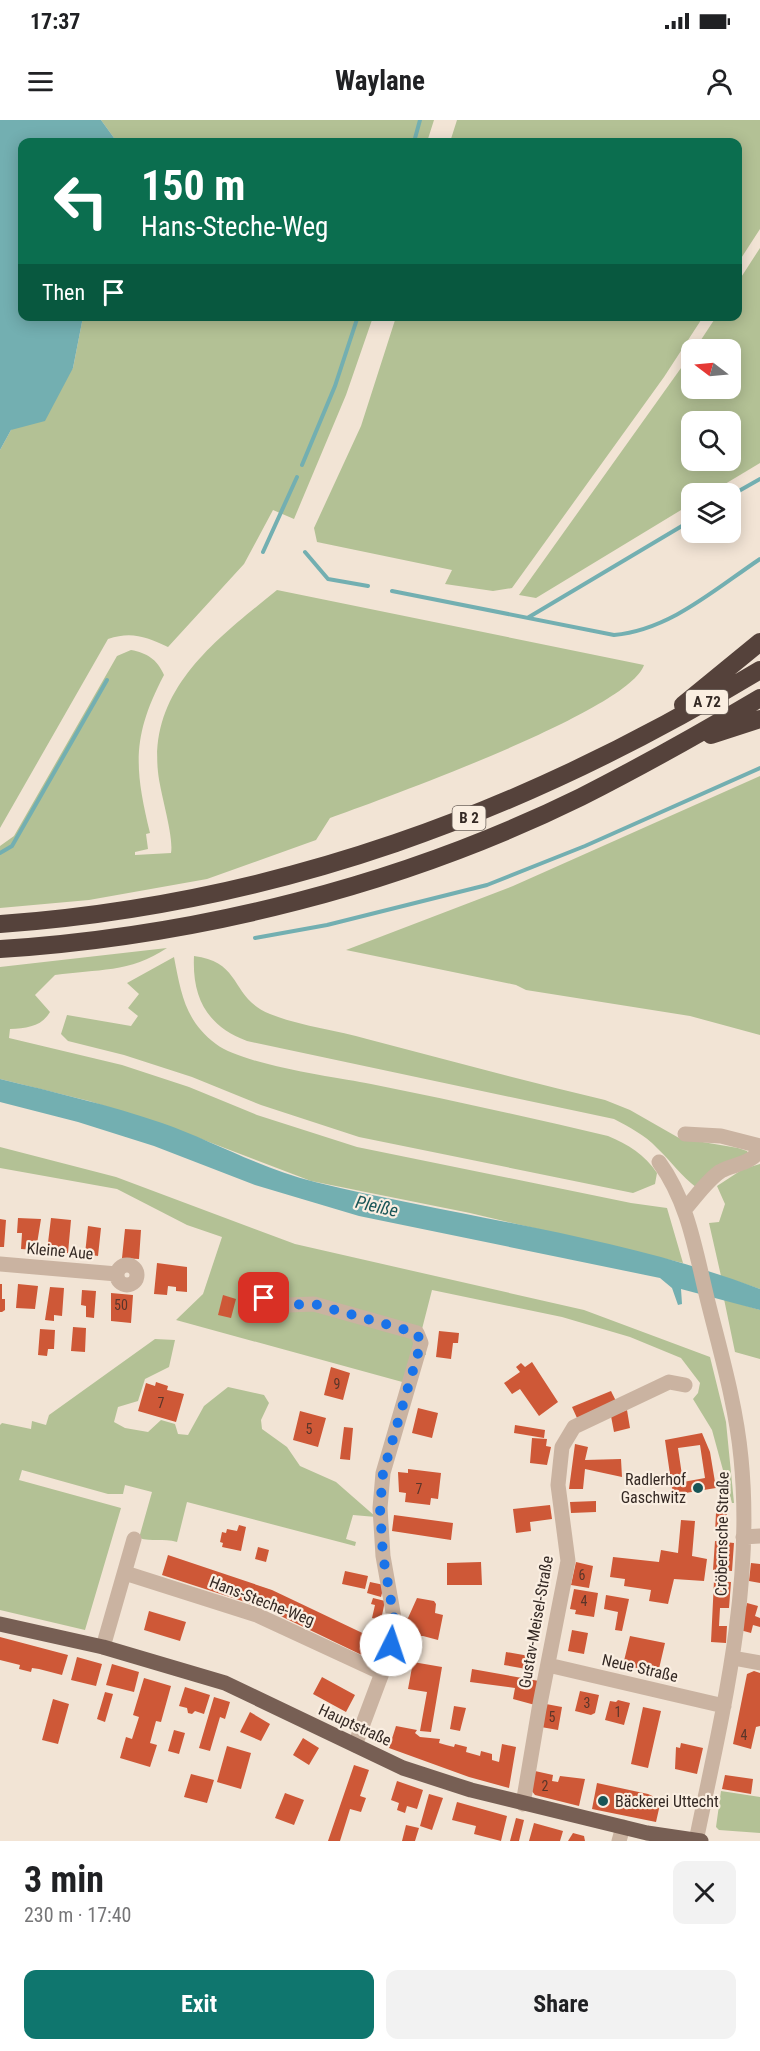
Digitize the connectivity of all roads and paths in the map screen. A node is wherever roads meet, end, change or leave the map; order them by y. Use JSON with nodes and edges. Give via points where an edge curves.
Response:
{"nodes":[{"id":1,"x":760,"y":642,"type":"edge"},
{"id":2,"x":760,"y":670,"type":"edge"},
{"id":3,"x":760,"y":698,"type":"edge"},
{"id":4,"x":760,"y":719,"type":"edge"},
{"id":5,"x":652,"y":732,"type":"junction"},
{"id":6,"x":678,"y":746,"type":"junction"},
{"id":7,"x":0,"y":924,"type":"edge"},
{"id":8,"x":0,"y":949,"type":"edge"},
{"id":9,"x":685,"y":1134,"type":"dead end"},
{"id":10,"x":760,"y":1146,"type":"edge"},
{"id":11,"x":659,"y":1162,"type":"dead end"},
{"id":12,"x":684,"y":1209,"type":"junction"},
{"id":13,"x":0,"y":1264,"type":"edge"},
{"id":14,"x":117,"y":1274,"type":"dead end"},
{"id":15,"x":264,"y":1298,"type":"dead end"},
{"id":16,"x":685,"y":1385,"type":"dead end"},
{"id":17,"x":760,"y":1536,"type":"edge"},
{"id":18,"x":743,"y":1537,"type":"junction"},
{"id":19,"x":134,"y":1539,"type":"dead end"},
{"id":20,"x":125,"y":1573,"type":"junction"},
{"id":21,"x":0,"y":1624,"type":"edge"},
{"id":22,"x":103,"y":1647,"type":"junction"},
{"id":23,"x":733,"y":1658,"type":"junction"},
{"id":24,"x":760,"y":1663,"type":"edge"},
{"id":25,"x":548,"y":1665,"type":"junction"},
{"id":26,"x":382,"y":1673,"type":"junction"},
{"id":27,"x":724,"y":1706,"type":"junction"},
{"id":28,"x":355,"y":1745,"type":"junction"},
{"id":29,"x":523,"y":1804,"type":"junction"},
{"id":30,"x":621,"y":1834,"type":"edge"},
{"id":31,"x":696,"y":1841,"type":"edge"},
{"id":32,"x":701,"y":1841,"type":"edge"}],
"edges":[{"from":1,"to":5,"type":"highway"},
{"from":2,"to":5,"type":"highway","number":"A 72"},
{"from":3,"to":6,"type":"highway","number":"A 72"},
{"from":4,"to":6,"type":"highway"},
{"from":5,"to":7,"type":"highway","number":"B 2","via":[[516,798],[350,859],[194,898],[109,913]]},
{"from":6,"to":8,"type":"highway","number":"B 2","via":[[515,826],[326,894],[110,938]]},
{"from":9,"to":10,"type":"street","via":[[721,1136]]},
{"from":10,"to":12,"type":"street","via":[[759,1153],[751,1159],[720,1172]]},
{"from":11,"to":12,"type":"street","name":"Cröbernsche Straße","via":[[676,1187]]},
{"from":12,"to":18,"type":"street","name":"Cröbernsche Straße","via":[[723,1358],[741,1458]]},
{"from":13,"to":14,"type":"street","name":"Kleine Aue"},
{"from":15,"to":26,"type":"street","via":[[288,1305],[314,1304],[417,1333],[421,1343],[383,1473],[383,1556],[394,1618]]},
{"from":16,"to":25,"type":"street","name":"Gustav-Meisel-Straße","via":[[669,1383],[574,1427],[562,1447],[558,1485],[568,1561]]},
{"from":17,"to":18,"type":"street"},
{"from":18,"to":23,"type":"street","name":"Cröbernsche Straße"},
{"from":19,"to":20,"type":"street"},
{"from":20,"to":22,"type":"street"},
{"from":20,"to":26,"type":"street","name":"Hans-Steche-Weg","via":[[257,1615]]},
{"from":21,"to":22,"type":"main road","name":"Hauptstraße"},
{"from":22,"to":28,"type":"main road","name":"Hauptstraße","via":[[225,1683]]},
{"from":23,"to":24,"type":"street"},
{"from":23,"to":27,"type":"street","name":"Cröbernsche Straße"},
{"from":25,"to":27,"type":"street","name":"Neue Straße"},
{"from":25,"to":29,"type":"street","name":"Gustav-Meisel-Straße"},
{"from":26,"to":28,"type":"street"},
{"from":27,"to":31,"type":"street","name":"Cröbernsche Straße"},
{"from":28,"to":29,"type":"main road","name":"Hauptstraße","via":[[403,1768]]},
{"from":29,"to":30,"type":"main road","name":"Hauptstraße"},
{"from":30,"to":31,"type":"main road","name":"Hauptstraße"},
{"from":31,"to":32,"type":"main road","name":"Hauptstraße"}]}
